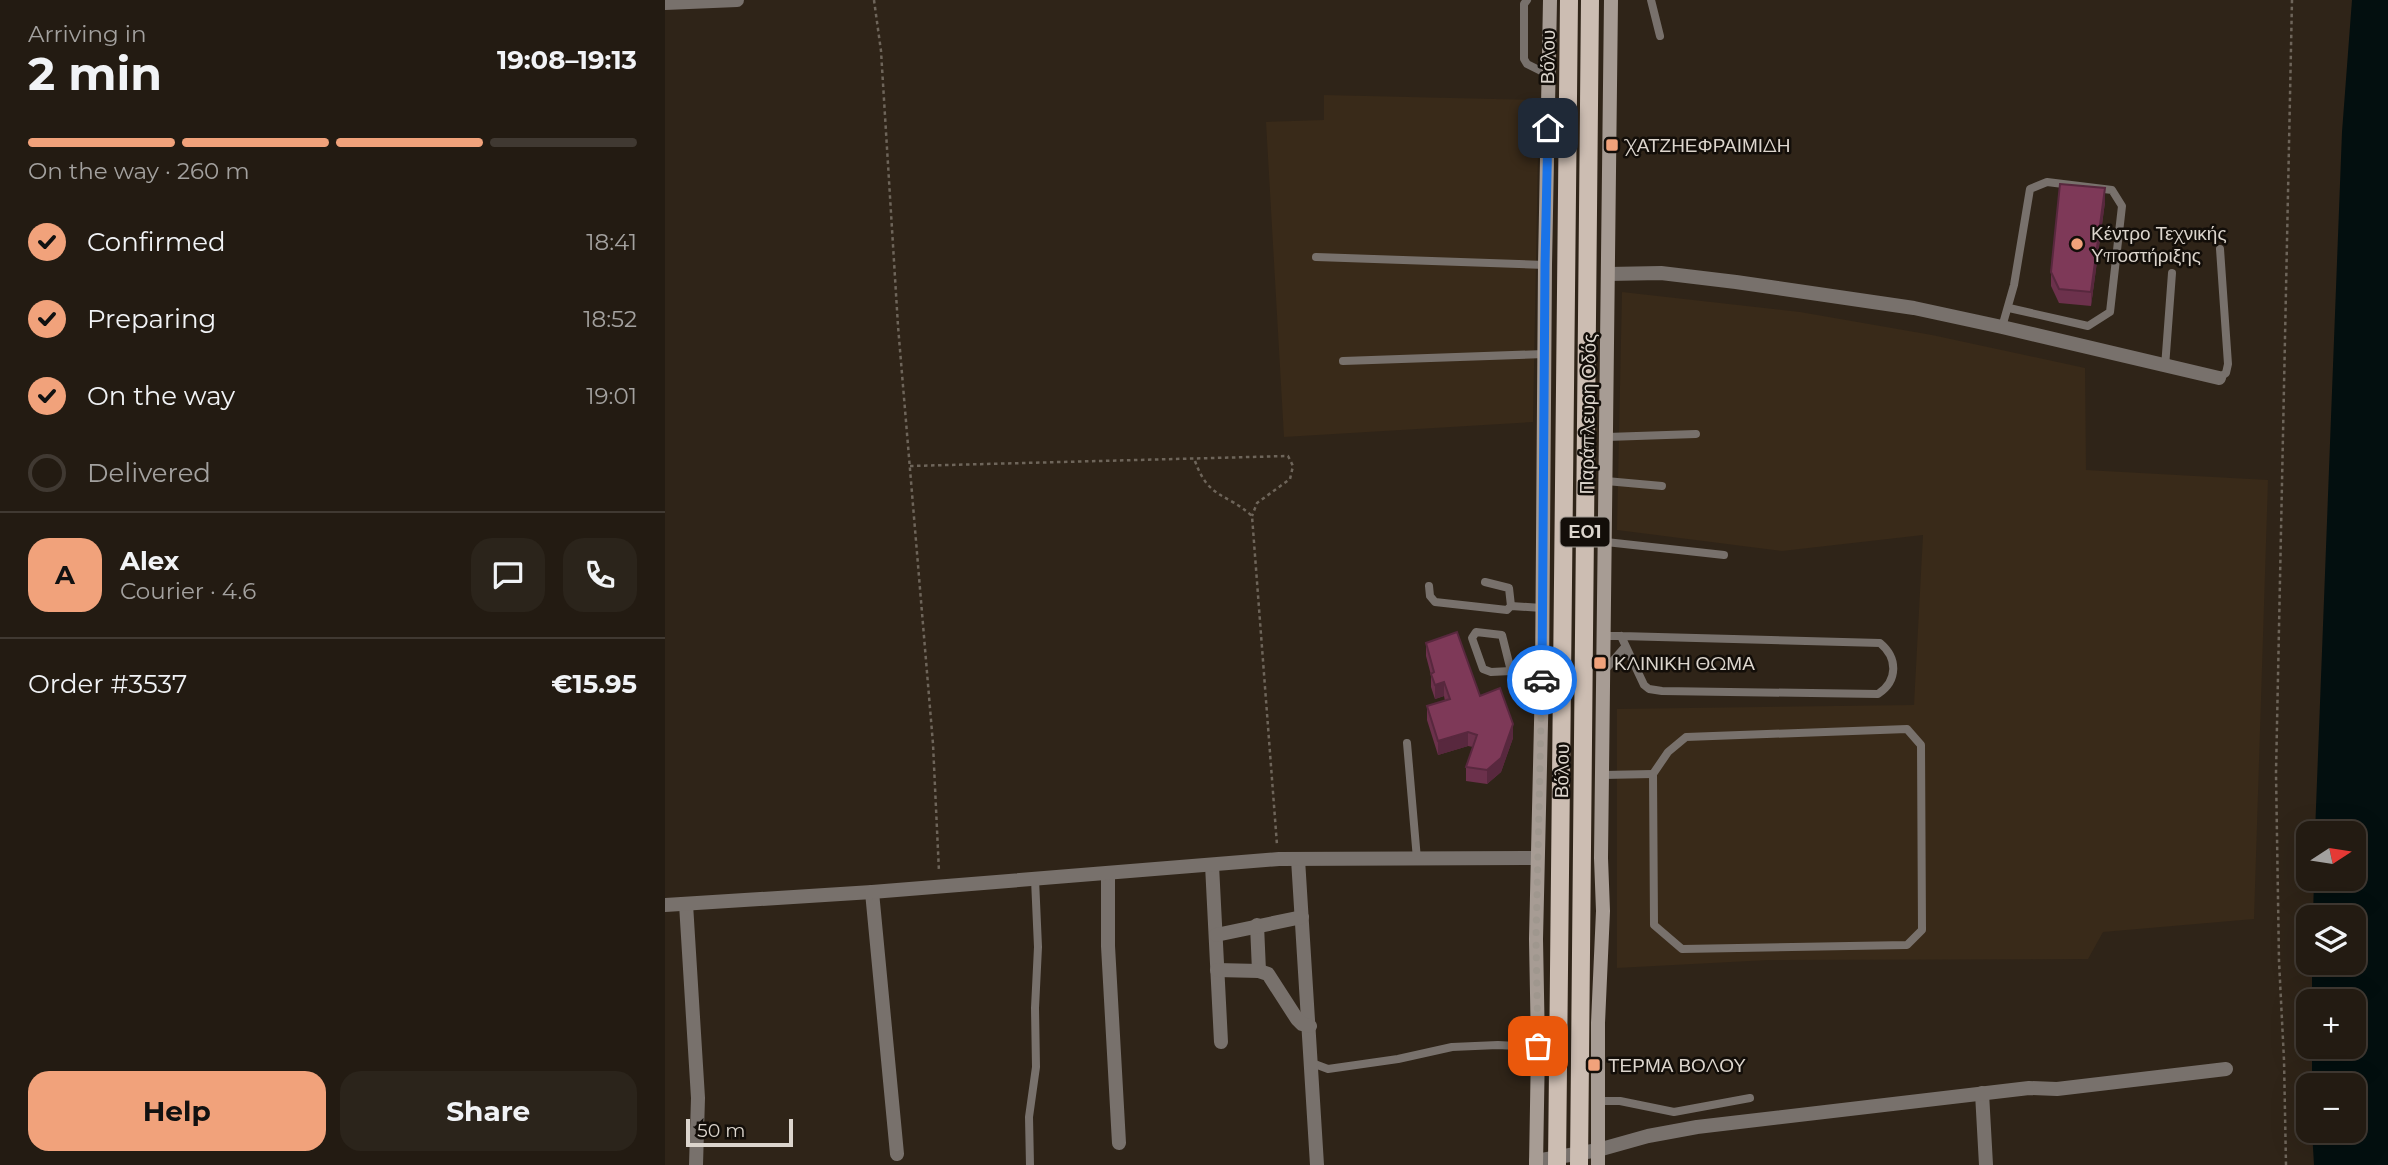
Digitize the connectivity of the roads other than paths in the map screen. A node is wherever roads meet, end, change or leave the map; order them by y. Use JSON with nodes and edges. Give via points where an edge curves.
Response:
{"nodes":[{"id":1,"x":737,"y":0,"type":"edge"},
{"id":2,"x":1527,"y":0,"type":"edge"},
{"id":3,"x":1550,"y":0,"type":"edge"},
{"id":4,"x":1569,"y":0,"type":"edge"},
{"id":5,"x":1590,"y":0,"type":"edge"},
{"id":6,"x":1611,"y":0,"type":"edge"},
{"id":7,"x":1651,"y":0,"type":"edge"},
{"id":8,"x":665,"y":3,"type":"edge"},
{"id":9,"x":1660,"y":36,"type":"dead end"},
{"id":10,"x":1549,"y":75,"type":"junction"},
{"id":11,"x":2220,"y":248,"type":"dead end"},
{"id":12,"x":1316,"y":257,"type":"dead end"},
{"id":13,"x":1545,"y":265,"type":"junction"},
{"id":14,"x":2172,"y":273,"type":"dead end"},
{"id":15,"x":1608,"y":274,"type":"junction"},
{"id":16,"x":2008,"y":308,"type":"junction"},
{"id":17,"x":2002,"y":327,"type":"junction"},
{"id":18,"x":1544,"y":354,"type":"junction"},
{"id":19,"x":1343,"y":360,"type":"dead end"},
{"id":20,"x":2165,"y":367,"type":"junction"},
{"id":21,"x":2219,"y":379,"type":"joint"},
{"id":22,"x":1696,"y":434,"type":"dead end"},
{"id":23,"x":1607,"y":437,"type":"junction"},
{"id":24,"x":1606,"y":481,"type":"junction"},
{"id":25,"x":1662,"y":486,"type":"dead end"},
{"id":26,"x":1606,"y":542,"type":"junction"},
{"id":27,"x":1724,"y":555,"type":"dead end"},
{"id":28,"x":1485,"y":582,"type":"dead end"},
{"id":29,"x":1429,"y":586,"type":"dead end"},
{"id":30,"x":1511,"y":606,"type":"junction"},
{"id":31,"x":1542,"y":608,"type":"junction"},
{"id":32,"x":1604,"y":636,"type":"junction"},
{"id":33,"x":1621,"y":636,"type":"junction"},
{"id":34,"x":1625,"y":648,"type":"junction"},
{"id":35,"x":1542,"y":662,"type":"junction"},
{"id":36,"x":1511,"y":671,"type":"junction"},
{"id":37,"x":1604,"y":671,"type":"junction"},
{"id":38,"x":1542,"y":704,"type":"junction"},
{"id":39,"x":1407,"y":743,"type":"dead end"},
{"id":40,"x":1653,"y":774,"type":"junction"},
{"id":41,"x":1603,"y":775,"type":"junction"},
{"id":42,"x":1538,"y":858,"type":"junction"},
{"id":43,"x":1298,"y":859,"type":"junction"},
{"id":44,"x":1417,"y":859,"type":"junction"},
{"id":45,"x":1213,"y":865,"type":"junction"},
{"id":46,"x":1108,"y":873,"type":"junction"},
{"id":47,"x":1035,"y":879,"type":"junction"},
{"id":48,"x":872,"y":892,"type":"junction"},
{"id":49,"x":686,"y":904,"type":"junction"},
{"id":50,"x":665,"y":905,"type":"edge"},
{"id":51,"x":1302,"y":917,"type":"junction"},
{"id":52,"x":1257,"y":925,"type":"junction"},
{"id":53,"x":1216,"y":935,"type":"junction"},
{"id":54,"x":1217,"y":970,"type":"junction"},
{"id":55,"x":1259,"y":971,"type":"junction"},
{"id":56,"x":1310,"y":1026,"type":"junction"},
{"id":57,"x":1220,"y":1042,"type":"dead end"},
{"id":58,"x":1538,"y":1046,"type":"junction"},
{"id":59,"x":1312,"y":1063,"type":"junction"},
{"id":60,"x":2226,"y":1069,"type":"dead end"},
{"id":61,"x":1982,"y":1093,"type":"junction"},
{"id":62,"x":1750,"y":1098,"type":"dead end"},
{"id":63,"x":1598,"y":1101,"type":"junction"},
{"id":64,"x":1119,"y":1143,"type":"dead end"},
{"id":65,"x":897,"y":1154,"type":"dead end"},
{"id":66,"x":1598,"y":1158,"type":"edge"},
{"id":67,"x":1579,"y":1159,"type":"edge"},
{"id":68,"x":1557,"y":1161,"type":"edge"},
{"id":69,"x":1536,"y":1163,"type":"edge"},
{"id":70,"x":696,"y":1165,"type":"edge"},
{"id":71,"x":1030,"y":1165,"type":"edge"},
{"id":72,"x":1317,"y":1165,"type":"edge"},
{"id":73,"x":1986,"y":1165,"type":"edge"}],
"edges":[{"from":1,"to":8,"type":"street"},
{"from":2,"to":10,"type":"lane","via":[[1523,56],[1527,64]]},
{"from":3,"to":10,"type":"street"},
{"from":4,"to":68,"type":"main road","name":"Βόλου","number":"ΕΟ1"},
{"from":5,"to":67,"type":"main road","name":"Βόλου","number":"ΕΟ1"},
{"from":6,"to":15,"type":"street","name":"Παράπλευρη Οδός"},
{"from":7,"to":9,"type":"lane"},
{"from":10,"to":13,"type":"street"},
{"from":11,"to":21,"type":"lane","via":[[2228,364]]},
{"from":12,"to":13,"type":"lane"},
{"from":13,"to":18,"type":"street"},
{"from":14,"to":20,"type":"lane"},
{"from":15,"to":17,"type":"street","via":[[1661,273],[1736,282],[1913,308]]},
{"from":15,"to":23,"type":"street","name":"Παράπλευρη Οδός"},
{"from":16,"to":16,"type":"lane","via":[[2030,189],[2047,182],[2112,190],[2122,206],[2110,312],[2088,326]]},
{"from":16,"to":17,"type":"lane"},
{"from":17,"to":20,"type":"street"},
{"from":18,"to":19,"type":"lane"},
{"from":18,"to":31,"type":"street"},
{"from":20,"to":21,"type":"street"},
{"from":22,"to":23,"type":"lane"},
{"from":23,"to":24,"type":"street","name":"Παράπλευρη Οδός"},
{"from":24,"to":25,"type":"lane"},
{"from":24,"to":26,"type":"street","name":"Παράπλευρη Οδός"},
{"from":26,"to":27,"type":"lane"},
{"from":26,"to":32,"type":"street","name":"Παράπλευρη Οδός"},
{"from":28,"to":30,"type":"lane","via":[[1509,588]]},
{"from":29,"to":30,"type":"lane","via":[[1435,602],[1507,610]]},
{"from":30,"to":31,"type":"lane"},
{"from":31,"to":35,"type":"street"},
{"from":32,"to":33,"type":"lane"},
{"from":32,"to":37,"type":"street","name":"Παράπλευρη Οδός"},
{"from":33,"to":34,"type":"lane"},
{"from":33,"to":34,"type":"lane","via":[[1880,643],[1889,651],[1894,669],[1891,681],[1878,694],[1662,691],[1646,688]]},
{"from":34,"to":37,"type":"lane"},
{"from":35,"to":36,"type":"lane"},
{"from":35,"to":38,"type":"street"},
{"from":36,"to":36,"type":"lane","via":[[1502,635],[1474,633],[1483,669]]},
{"from":36,"to":38,"type":"lane","via":[[1515,689]]},
{"from":37,"to":41,"type":"street","name":"Παράπλευρη Οδός"},
{"from":38,"to":42,"type":"street"},
{"from":39,"to":44,"type":"lane"},
{"from":40,"to":40,"type":"lane","via":[[1654,925],[1682,949],[1907,945],[1922,930],[1921,745],[1907,729],[1686,737]]},
{"from":40,"to":41,"type":"lane"},
{"from":41,"to":63,"type":"street","name":"Παράπλευρη Οδός"},
{"from":42,"to":44,"type":"street"},
{"from":42,"to":58,"type":"street"},
{"from":43,"to":44,"type":"street"},
{"from":43,"to":45,"type":"street"},
{"from":43,"to":51,"type":"street"},
{"from":45,"to":46,"type":"street"},
{"from":45,"to":53,"type":"street"},
{"from":46,"to":47,"type":"street"},
{"from":46,"to":64,"type":"street"},
{"from":47,"to":48,"type":"street"},
{"from":47,"to":71,"type":"lane","via":[[1036,1067],[1029,1117]]},
{"from":48,"to":49,"type":"street"},
{"from":48,"to":65,"type":"street"},
{"from":49,"to":50,"type":"street"},
{"from":49,"to":70,"type":"street","via":[[698,1098]]},
{"from":51,"to":52,"type":"street"},
{"from":51,"to":56,"type":"street"},
{"from":52,"to":53,"type":"street"},
{"from":52,"to":55,"type":"street"},
{"from":53,"to":54,"type":"street"},
{"from":54,"to":55,"type":"street"},
{"from":54,"to":57,"type":"street"},
{"from":55,"to":56,"type":"street","via":[[1273,979],[1300,1022]]},
{"from":56,"to":59,"type":"street"},
{"from":58,"to":59,"type":"lane","via":[[1452,1047],[1328,1069]]},
{"from":58,"to":69,"type":"street"},
{"from":59,"to":72,"type":"street"},
{"from":60,"to":61,"type":"street"},
{"from":61,"to":66,"type":"street","via":[[1697,1127],[1648,1136]]},
{"from":61,"to":73,"type":"street"},
{"from":62,"to":63,"type":"lane","via":[[1674,1112]]},
{"from":63,"to":66,"type":"street","name":"Παράπλευρη Οδός"},
{"from":66,"to":67,"type":"street"},
{"from":67,"to":68,"type":"street"},
{"from":68,"to":69,"type":"street"}]}
